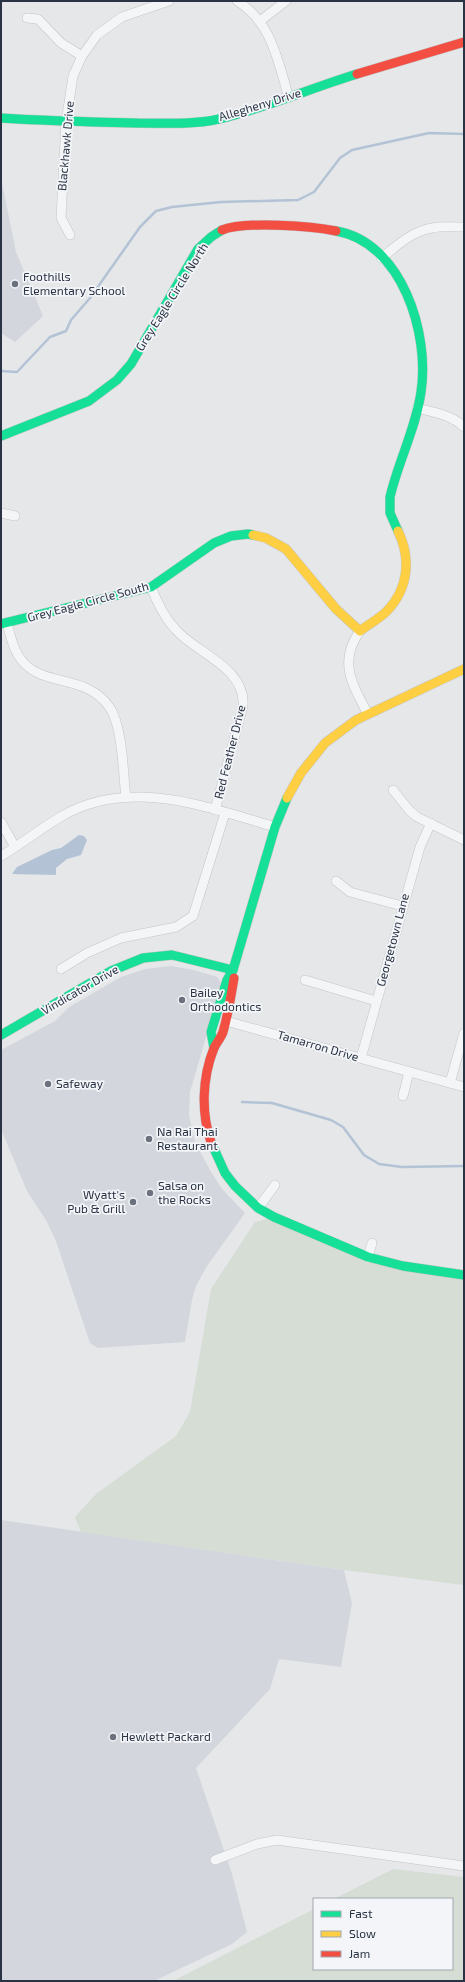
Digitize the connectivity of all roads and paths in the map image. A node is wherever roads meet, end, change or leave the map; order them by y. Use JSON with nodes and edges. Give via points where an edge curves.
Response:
{"nodes":[{"id":1,"x":169,"y":1,"type":"edge"},
{"id":2,"x":238,"y":1,"type":"edge"},
{"id":3,"x":286,"y":1,"type":"edge"},
{"id":4,"x":27,"y":18,"type":"dead end"},
{"id":5,"x":260,"y":21,"type":"junction"},
{"id":6,"x":464,"y":42,"type":"edge"},
{"id":7,"x":82,"y":56,"type":"junction"},
{"id":8,"x":289,"y":98,"type":"junction"},
{"id":9,"x":1,"y":118,"type":"edge"},
{"id":10,"x":66,"y":122,"type":"junction"},
{"id":11,"x":464,"y":227,"type":"edge"},
{"id":12,"x":70,"y":235,"type":"dead end"},
{"id":13,"x":381,"y":258,"type":"junction"},
{"id":14,"x":417,"y":408,"type":"junction"},
{"id":15,"x":464,"y":427,"type":"edge"},
{"id":16,"x":1,"y":436,"type":"edge"},
{"id":17,"x":1,"y":513,"type":"edge"},
{"id":18,"x":15,"y":516,"type":"dead end"},
{"id":19,"x":150,"y":587,"type":"junction"},
{"id":20,"x":4,"y":624,"type":"edge"},
{"id":21,"x":360,"y":630,"type":"junction"},
{"id":22,"x":464,"y":669,"type":"edge"},
{"id":23,"x":368,"y":714,"type":"junction"},
{"id":24,"x":393,"y":790,"type":"dead end"},
{"id":25,"x":126,"y":798,"type":"junction"},
{"id":26,"x":215,"y":810,"type":"junction"},
{"id":27,"x":225,"y":813,"type":"junction"},
{"id":28,"x":1,"y":822,"type":"edge"},
{"id":29,"x":431,"y":823,"type":"junction"},
{"id":30,"x":275,"y":827,"type":"junction"},
{"id":31,"x":464,"y":840,"type":"edge"},
{"id":32,"x":15,"y":847,"type":"junction"},
{"id":33,"x":1,"y":856,"type":"edge"},
{"id":34,"x":336,"y":881,"type":"dead end"},
{"id":35,"x":402,"y":906,"type":"junction"},
{"id":36,"x":61,"y":969,"type":"dead end"},
{"id":37,"x":233,"y":970,"type":"junction"},
{"id":38,"x":305,"y":980,"type":"dead end"},
{"id":39,"x":376,"y":1001,"type":"junction"},
{"id":40,"x":226,"y":1021,"type":"junction"},
{"id":41,"x":464,"y":1033,"type":"edge"},
{"id":42,"x":1,"y":1035,"type":"edge"},
{"id":43,"x":214,"y":1048,"type":"junction"},
{"id":44,"x":361,"y":1058,"type":"junction"},
{"id":45,"x":409,"y":1072,"type":"junction"},
{"id":46,"x":450,"y":1083,"type":"junction"},
{"id":47,"x":464,"y":1087,"type":"edge"},
{"id":48,"x":403,"y":1096,"type":"dead end"},
{"id":49,"x":275,"y":1185,"type":"dead end"},
{"id":50,"x":258,"y":1208,"type":"junction"},
{"id":51,"x":372,"y":1243,"type":"dead end"},
{"id":52,"x":368,"y":1257,"type":"junction"},
{"id":53,"x":464,"y":1275,"type":"edge"},
{"id":54,"x":215,"y":1860,"type":"dead end"},
{"id":55,"x":464,"y":1866,"type":"edge"}],
"edges":[{"from":1,"to":7,"type":"street","name":"Blackhawk Drive","via":[[122,17],[97,35]]},
{"from":2,"to":5,"type":"street"},
{"from":3,"to":5,"type":"street"},
{"from":4,"to":7,"type":"street","via":[[38,18],[61,43]]},
{"from":5,"to":8,"type":"street","via":[[270,39]]},
{"from":6,"to":8,"type":"street","name":"Allegheny Drive","via":[[322,85]]},
{"from":7,"to":10,"type":"street","name":"Blackhawk Drive","via":[[73,76]]},
{"from":8,"to":10,"type":"street","name":"Allegheny Drive","via":[[218,119],[177,123]]},
{"from":9,"to":10,"type":"street","name":"Allegheny Drive"},
{"from":10,"to":12,"type":"street","name":"Blackhawk Drive","via":[[61,218]]},
{"from":11,"to":13,"type":"street","via":[[433,228],[413,234]]},
{"from":13,"to":14,"type":"street","via":[[403,286],[414,312],[422,377]]},
{"from":13,"to":16,"type":"street","name":"Grey Eagle Circle North","via":[[362,239],[330,229],[228,227],[211,236],[198,249],[131,364],[117,381],[99,396]]},
{"from":14,"to":15,"type":"street","via":[[449,417]]},
{"from":14,"to":21,"type":"street","via":[[389,507],[390,517],[405,546],[405,583],[401,593],[387,611]]},
{"from":17,"to":18,"type":"street"},
{"from":19,"to":20,"type":"street","name":"Grey Eagle Circle South"},
{"from":19,"to":21,"type":"street","name":"Grey Eagle Circle South","via":[[217,540],[240,534],[253,534],[276,542],[286,549],[336,609]]},
{"from":19,"to":26,"type":"street","name":"Red Feather Drive","via":[[164,614],[180,634],[227,671],[242,688],[244,697],[241,715]]},
{"from":20,"to":25,"type":"street","via":[[13,647],[26,665],[52,679],[84,686],[103,699],[110,709],[118,732]]},
{"from":21,"to":23,"type":"street","via":[[350,647],[348,666],[353,686]]},
{"from":22,"to":23,"type":"street"},
{"from":23,"to":30,"type":"street","via":[[338,733],[312,758],[291,788]]},
{"from":24,"to":29,"type":"street","via":[[417,817]]},
{"from":25,"to":26,"type":"street","via":[[151,796],[184,801]]},
{"from":25,"to":32,"type":"street","via":[[74,811]]},
{"from":26,"to":27,"type":"street"},
{"from":27,"to":30,"type":"street"},
{"from":27,"to":36,"type":"street","via":[[193,916],[176,927],[121,938],[87,953]]},
{"from":28,"to":32,"type":"street"},
{"from":29,"to":31,"type":"street"},
{"from":29,"to":35,"type":"street","name":"Georgetown Lane","via":[[420,847]]},
{"from":30,"to":37,"type":"street"},
{"from":32,"to":33,"type":"street"},
{"from":34,"to":35,"type":"street","via":[[350,892]]},
{"from":35,"to":39,"type":"street","name":"Georgetown Lane"},
{"from":37,"to":40,"type":"street","via":[[233,986]]},
{"from":37,"to":42,"type":"street","name":"Vindicator Drive","via":[[172,955],[143,958],[111,971]]},
{"from":37,"to":43,"type":"street","via":[[227,980],[211,1032]]},
{"from":38,"to":39,"type":"street"},
{"from":39,"to":44,"type":"street","name":"Georgetown Lane"},
{"from":40,"to":43,"type":"street","via":[[222,1035]]},
{"from":40,"to":44,"type":"street","name":"Tamarron Drive"},
{"from":41,"to":46,"type":"street"},
{"from":43,"to":50,"type":"street","via":[[205,1082],[207,1131],[225,1173],[240,1192]]},
{"from":44,"to":45,"type":"street","name":"Tamarron Drive"},
{"from":45,"to":46,"type":"street","name":"Tamarron Drive"},
{"from":45,"to":48,"type":"street"},
{"from":46,"to":47,"type":"street","name":"Tamarron Drive"},
{"from":49,"to":50,"type":"street"},
{"from":50,"to":52,"type":"street","via":[[291,1225]]},
{"from":51,"to":52,"type":"street"},
{"from":52,"to":53,"type":"street","via":[[403,1266]]},
{"from":54,"to":55,"type":"street","via":[[257,1844],[277,1840]]}]}
